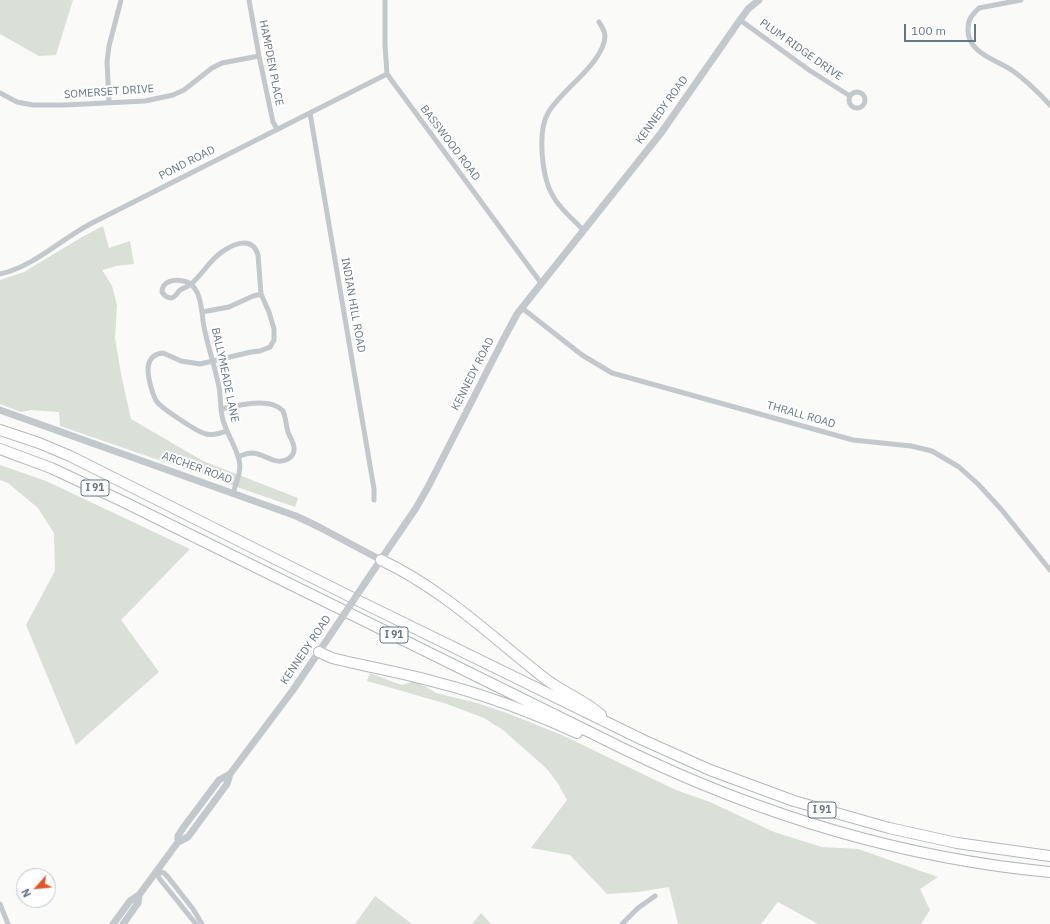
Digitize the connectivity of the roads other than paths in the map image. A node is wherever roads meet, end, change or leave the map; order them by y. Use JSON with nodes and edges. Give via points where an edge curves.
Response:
{"nodes":[{"id":1,"x":121,"y":0,"type":"edge"},
{"id":2,"x":249,"y":0,"type":"edge"},
{"id":3,"x":385,"y":0,"type":"edge"},
{"id":4,"x":759,"y":0,"type":"edge"},
{"id":5,"x":1021,"y":0,"type":"edge"},
{"id":6,"x":740,"y":20,"type":"junction"},
{"id":7,"x":600,"y":22,"type":"dead end"},
{"id":8,"x":259,"y":56,"type":"junction"},
{"id":9,"x":386,"y":74,"type":"junction"},
{"id":10,"x":0,"y":93,"type":"edge"},
{"id":11,"x":850,"y":96,"type":"dead end"},
{"id":12,"x":109,"y":102,"type":"junction"},
{"id":13,"x":1050,"y":105,"type":"edge"},
{"id":14,"x":310,"y":113,"type":"junction"},
{"id":15,"x":277,"y":129,"type":"junction"},
{"id":16,"x":583,"y":230,"type":"junction"},
{"id":17,"x":0,"y":274,"type":"edge"},
{"id":18,"x":541,"y":283,"type":"junction"},
{"id":19,"x":191,"y":284,"type":"junction"},
{"id":20,"x":261,"y":294,"type":"junction"},
{"id":21,"x":522,"y":308,"type":"junction"},
{"id":22,"x":202,"y":312,"type":"junction"},
{"id":23,"x":212,"y":362,"type":"junction"},
{"id":24,"x":221,"y":409,"type":"junction"},
{"id":25,"x":0,"y":410,"type":"edge"},
{"id":26,"x":0,"y":430,"type":"edge"},
{"id":27,"x":227,"y":431,"type":"junction"},
{"id":28,"x":0,"y":450,"type":"edge"},
{"id":29,"x":238,"y":457,"type":"junction"},
{"id":30,"x":232,"y":493,"type":"junction"},
{"id":31,"x":374,"y":500,"type":"dead end"},
{"id":32,"x":381,"y":560,"type":"junction"},
{"id":33,"x":1050,"y":570,"type":"edge"},
{"id":34,"x":319,"y":652,"type":"junction"},
{"id":35,"x":607,"y":723,"type":"junction"},
{"id":36,"x":600,"y":737,"type":"junction"},
{"id":37,"x":1050,"y":856,"type":"edge"},
{"id":38,"x":156,"y":871,"type":"junction"},
{"id":39,"x":1050,"y":872,"type":"edge"},
{"id":40,"x":139,"y":895,"type":"junction"},
{"id":41,"x":655,"y":896,"type":"dead end"},
{"id":42,"x":0,"y":904,"type":"edge"},
{"id":43,"x":8,"y":924,"type":"edge"},
{"id":44,"x":113,"y":924,"type":"edge"},
{"id":45,"x":123,"y":924,"type":"edge"},
{"id":46,"x":196,"y":924,"type":"edge"},
{"id":47,"x":202,"y":924,"type":"edge"},
{"id":48,"x":622,"y":924,"type":"edge"}],
"edges":[{"from":1,"to":12,"type":"street","via":[[107,62]]},
{"from":2,"to":8,"type":"street","name":"HAMPDEN PLACE"},
{"from":3,"to":9,"type":"street"},
{"from":4,"to":6,"type":"street","name":"KENNEDY ROAD"},
{"from":5,"to":13,"type":"street","via":[[979,8],[968,21],[968,33],[976,49],[1013,71]]},
{"from":6,"to":11,"type":"street","name":"PLUM RIDGE DRIVE"},
{"from":6,"to":16,"type":"street","name":"KENNEDY ROAD","via":[[661,133]]},
{"from":7,"to":16,"type":"street","via":[[605,36],[600,53],[555,102],[543,126],[542,152],[548,186],[554,198]]},
{"from":8,"to":12,"type":"street","name":"SOMERSET DRIVE","via":[[222,63],[173,95],[145,101]]},
{"from":8,"to":15,"type":"street","name":"HAMPDEN PLACE","via":[[273,122]]},
{"from":9,"to":14,"type":"street","name":"POND ROAD"},
{"from":9,"to":18,"type":"street","name":"BASSWOOD ROAD"},
{"from":10,"to":12,"type":"street","name":"SOMERSET DRIVE","via":[[17,102],[33,105]]},
{"from":14,"to":15,"type":"street","name":"POND ROAD"},
{"from":14,"to":31,"type":"street","name":"INDIAN HILL ROAD"},
{"from":15,"to":17,"type":"street","name":"POND ROAD","via":[[80,229],[26,264]]},
{"from":16,"to":18,"type":"street","name":"KENNEDY ROAD"},
{"from":18,"to":21,"type":"street","name":"KENNEDY ROAD"},
{"from":19,"to":19,"type":"street","via":[[169,281],[162,287],[162,292],[171,298],[175,297]]},
{"from":19,"to":20,"type":"street","via":[[218,255],[234,246],[248,243],[253,245],[258,255]]},
{"from":19,"to":22,"type":"street","name":"BALLYMEADE LANE","via":[[200,299]]},
{"from":20,"to":22,"type":"street","via":[[229,307]]},
{"from":20,"to":23,"type":"street","via":[[274,329],[274,340],[270,347]]},
{"from":21,"to":32,"type":"street","name":"KENNEDY ROAD","via":[[428,487]]},
{"from":21,"to":33,"type":"street","name":"THRALL ROAD","via":[[582,355],[621,377],[854,440],[911,446],[932,451],[959,467],[978,484]]},
{"from":22,"to":23,"type":"street","name":"BALLYMEADE LANE"},
{"from":23,"to":24,"type":"street","name":"BALLYMEADE LANE"},
{"from":23,"to":27,"type":"street","via":[[189,364],[163,353],[159,354],[149,363],[149,380],[159,405],[195,429],[207,434]]},
{"from":24,"to":27,"type":"street","name":"BALLYMEADE LANE"},
{"from":24,"to":29,"type":"street","via":[[257,404],[280,408],[295,449],[290,458],[280,462],[252,453]]},
{"from":25,"to":30,"type":"street","name":"ARCHER ROAD"},
{"from":26,"to":35,"type":"highway","number":"I 91","via":[[70,456]]},
{"from":27,"to":29,"type":"street","name":"BALLYMEADE LANE"},
{"from":28,"to":36,"type":"highway","number":"I 91","via":[[51,468],[124,502]]},
{"from":29,"to":30,"type":"street","name":"BALLYMEADE LANE","via":[[240,473]]},
{"from":30,"to":32,"type":"street","name":"ARCHER ROAD","via":[[308,522]]},
{"from":32,"to":34,"type":"street","name":"KENNEDY ROAD","bridge":true},
{"from":32,"to":35,"type":"highway","via":[[445,598],[548,681],[591,707]]},
{"from":34,"to":36,"type":"highway","via":[[332,658],[448,685],[528,712],[582,735]]},
{"from":34,"to":38,"type":"street","name":"KENNEDY ROAD","via":[[230,774],[226,784],[188,837],[178,842]]},
{"from":35,"to":37,"type":"highway","number":"I 91","via":[[710,770],[777,796],[828,812],[942,840]]},
{"from":36,"to":39,"type":"highway","number":"I 91","via":[[707,786],[821,827],[928,854]]},
{"from":38,"to":40,"type":"street","name":"KENNEDY ROAD"},
{"from":38,"to":46,"type":"street"},
{"from":38,"to":47,"type":"street","via":[[168,876]]},
{"from":40,"to":44,"type":"street","name":"KENNEDY ROAD","via":[[130,901]]},
{"from":40,"to":45,"type":"street","name":"KENNEDY ROAD","via":[[138,903]]},
{"from":41,"to":48,"type":"street"},
{"from":42,"to":43,"type":"street"}]}
